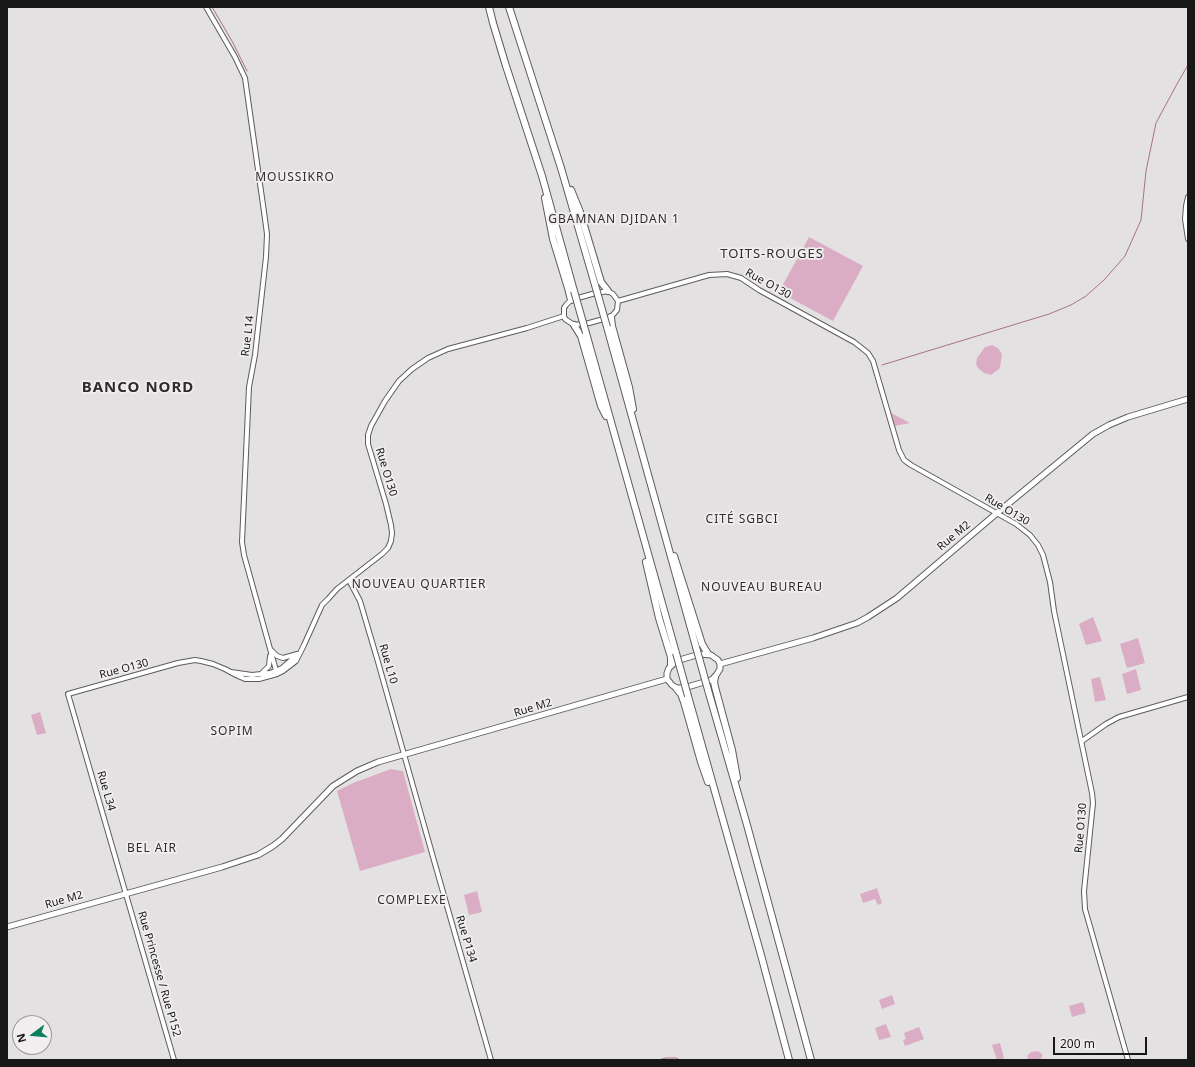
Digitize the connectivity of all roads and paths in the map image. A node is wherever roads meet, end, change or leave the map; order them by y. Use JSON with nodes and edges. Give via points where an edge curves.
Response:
{"nodes":[{"id":1,"x":206,"y":7,"type":"edge"},
{"id":2,"x":489,"y":7,"type":"edge"},
{"id":3,"x":509,"y":7,"type":"edge"},
{"id":4,"x":561,"y":168,"type":"junction"},
{"id":5,"x":542,"y":176,"type":"junction"},
{"id":6,"x":1188,"y":197,"type":"edge"},
{"id":7,"x":1188,"y":239,"type":"edge"},
{"id":8,"x":608,"y":291,"type":"junction"},
{"id":9,"x":571,"y":300,"type":"junction"},
{"id":10,"x":618,"y":301,"type":"junction"},
{"id":11,"x":564,"y":316,"type":"junction"},
{"id":12,"x":612,"y":317,"type":"junction"},
{"id":13,"x":574,"y":325,"type":"junction"},
{"id":14,"x":1188,"y":399,"type":"edge"},
{"id":15,"x":612,"y":428,"type":"junction"},
{"id":16,"x":638,"y":438,"type":"junction"},
{"id":17,"x":659,"y":512,"type":"junction"},
{"id":18,"x":997,"y":513,"type":"junction"},
{"id":19,"x":637,"y":518,"type":"junction"},
{"id":20,"x":349,"y":580,"type":"junction"},
{"id":21,"x":268,"y":645,"type":"junction"},
{"id":22,"x":302,"y":649,"type":"junction"},
{"id":23,"x":270,"y":652,"type":"junction"},
{"id":24,"x":298,"y":653,"type":"junction"},
{"id":25,"x":708,"y":654,"type":"junction"},
{"id":26,"x":720,"y":664,"type":"junction"},
{"id":27,"x":671,"y":665,"type":"junction"},
{"id":28,"x":231,"y":672,"type":"junction"},
{"id":29,"x":277,"y":672,"type":"junction"},
{"id":30,"x":261,"y":675,"type":"junction"},
{"id":31,"x":715,"y":677,"type":"junction"},
{"id":32,"x":667,"y":679,"type":"junction"},
{"id":33,"x":676,"y":688,"type":"junction"},
{"id":34,"x":68,"y":694,"type":"joint"},
{"id":35,"x":1188,"y":697,"type":"edge"},
{"id":36,"x":1082,"y":741,"type":"junction"},
{"id":37,"x":404,"y":755,"type":"junction"},
{"id":38,"x":747,"y":825,"type":"junction"},
{"id":39,"x":726,"y":829,"type":"junction"},
{"id":40,"x":126,"y":893,"type":"junction"},
{"id":41,"x":7,"y":927,"type":"edge"},
{"id":42,"x":174,"y":1060,"type":"edge"},
{"id":43,"x":491,"y":1060,"type":"edge"},
{"id":44,"x":789,"y":1060,"type":"edge"},
{"id":45,"x":811,"y":1060,"type":"edge"},
{"id":46,"x":1128,"y":1060,"type":"edge"}],
"edges":[{"from":1,"to":21,"type":"street","name":"Rue L14","via":[[245,78],[266,226],[266,257],[249,387],[242,542]]},
{"from":2,"to":5,"type":"highway"},
{"from":3,"to":4,"type":"highway"},
{"from":4,"to":8,"type":"highway","via":[[580,212],[601,282]]},
{"from":4,"to":16,"type":"highway","bridge":true},
{"from":5,"to":9,"type":"highway","via":[[553,239]]},
{"from":5,"to":15,"type":"highway","bridge":true},
{"from":6,"to":7,"type":"street","via":[[1185,220]]},
{"from":8,"to":9,"type":"street"},
{"from":8,"to":10,"type":"street"},
{"from":9,"to":11,"type":"street","via":[[564,308]]},
{"from":10,"to":12,"type":"street","via":[[617,310]]},
{"from":10,"to":18,"type":"street","name":"Rue O130","via":[[709,275],[727,274],[741,278],[865,350],[872,361],[898,450],[904,460]]},
{"from":11,"to":13,"type":"street"},
{"from":11,"to":20,"type":"street","name":"Rue O130","via":[[448,349],[428,358],[399,381],[384,401],[368,435],[368,444],[391,525],[391,541],[382,554]]},
{"from":12,"to":13,"type":"street"},
{"from":12,"to":16,"type":"highway"},
{"from":13,"to":15,"type":"highway","via":[[581,336],[601,406]]},
{"from":14,"to":18,"type":"main road","name":"Rue M2","via":[[1128,416],[1102,428]]},
{"from":15,"to":19,"type":"highway"},
{"from":16,"to":17,"type":"highway"},
{"from":17,"to":25,"type":"highway","via":[[684,582],[702,644]]},
{"from":17,"to":38,"type":"highway","bridge":true},
{"from":18,"to":26,"type":"main road","name":"Rue M2","via":[[897,598],[868,617],[813,638]]},
{"from":18,"to":36,"type":"street","name":"Rue O130","via":[[1030,535],[1042,555],[1050,582]]},
{"from":19,"to":27,"type":"highway","via":[[654,600],[672,657]]},
{"from":19,"to":39,"type":"highway","bridge":true},
{"from":20,"to":22,"type":"street","name":"Rue O130","via":[[322,605]]},
{"from":20,"to":37,"type":"street","name":"Rue L10","via":[[360,602]]},
{"from":21,"to":23,"type":"street","name":"Rue L14"},
{"from":21,"to":24,"type":"street","via":[[279,658],[287,658]]},
{"from":22,"to":24,"type":"street","name":"Rue O130"},
{"from":22,"to":29,"type":"street","name":"Rue O130","via":[[292,665]]},
{"from":23,"to":29,"type":"street","name":"Rue L14"},
{"from":23,"to":30,"type":"street","via":[[271,661]]},
{"from":24,"to":29,"type":"street","name":"Rue O130"},
{"from":25,"to":26,"type":"main road","via":[[714,656]]},
{"from":25,"to":27,"type":"main road","via":[[700,654]]},
{"from":26,"to":31,"type":"main road","via":[[719,673]]},
{"from":27,"to":32,"type":"main road"},
{"from":28,"to":29,"type":"street","name":"Rue O130","via":[[245,679],[259,679]]},
{"from":28,"to":30,"type":"street","name":"Rue O130"},
{"from":28,"to":34,"type":"street","name":"Rue O130","via":[[195,660]]},
{"from":29,"to":30,"type":"street","name":"Rue O130"},
{"from":31,"to":33,"type":"main road","via":[[684,688]]},
{"from":31,"to":38,"type":"highway","via":[[714,688],[732,750]]},
{"from":32,"to":33,"type":"main road"},
{"from":32,"to":37,"type":"main road","name":"Rue M2"},
{"from":33,"to":39,"type":"highway","via":[[682,694],[701,762]]},
{"from":34,"to":40,"type":"street","name":"Rue L34"},
{"from":35,"to":36,"type":"street","via":[[1119,717]]},
{"from":36,"to":46,"type":"street","name":"Rue O130","via":[[1093,803],[1084,891],[1085,909]]},
{"from":37,"to":40,"type":"main road","name":"Rue M2","via":[[378,762],[341,780],[325,793],[282,839],[266,851],[235,863]]},
{"from":37,"to":43,"type":"street","name":"Rue P134"},
{"from":38,"to":45,"type":"highway"},
{"from":39,"to":44,"type":"highway"},
{"from":40,"to":41,"type":"main road","name":"Rue M2"},
{"from":40,"to":42,"type":"street","name":"Rue Princesse / Rue P152"}]}
